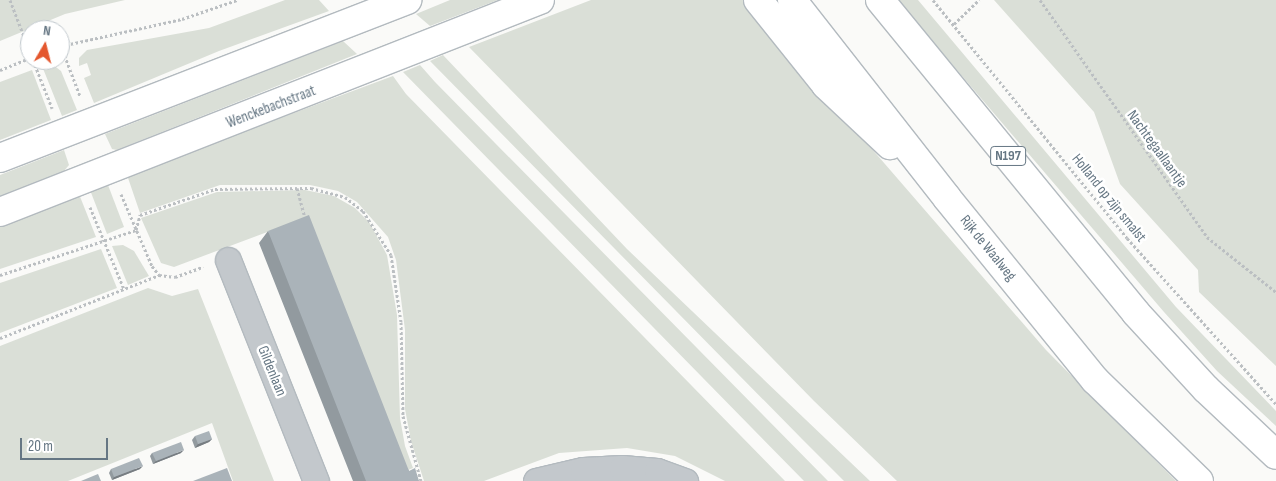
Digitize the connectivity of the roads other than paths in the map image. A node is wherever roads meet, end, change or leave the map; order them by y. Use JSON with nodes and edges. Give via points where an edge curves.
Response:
{"nodes":[{"id":1,"x":407,"y":0,"type":"edge"},
{"id":2,"x":540,"y":0,"type":"edge"},
{"id":3,"x":758,"y":0,"type":"edge"},
{"id":4,"x":792,"y":0,"type":"edge"},
{"id":5,"x":880,"y":0,"type":"edge"},
{"id":6,"x":0,"y":158,"type":"edge"},
{"id":7,"x":947,"y":198,"type":"junction"},
{"id":8,"x":0,"y":212,"type":"edge"},
{"id":9,"x":228,"y":260,"type":"road end"},
{"id":10,"x":1276,"y":455,"type":"edge"},
{"id":11,"x":316,"y":481,"type":"edge"},
{"id":12,"x":536,"y":481,"type":"edge"},
{"id":13,"x":685,"y":481,"type":"edge"},
{"id":14,"x":1199,"y":481,"type":"edge"}],
"edges":[{"from":1,"to":6,"type":"main road"},
{"from":2,"to":8,"type":"main road","name":"Wenckebachstraat"},
{"from":3,"to":7,"type":"main road","via":[[826,85]]},
{"from":4,"to":7,"type":"main road","name":"Rijk de Waalweg"},
{"from":5,"to":10,"type":"main road","number":"N197","via":[[1136,313],[1206,389]]},
{"from":7,"to":14,"type":"main road","name":"Rijk de Waalweg","via":[[1095,380]]},
{"from":9,"to":11,"type":"street","name":"Gildenlaan"},
{"from":12,"to":13,"type":"street","via":[[583,470],[622,468],[657,471]]}]}
